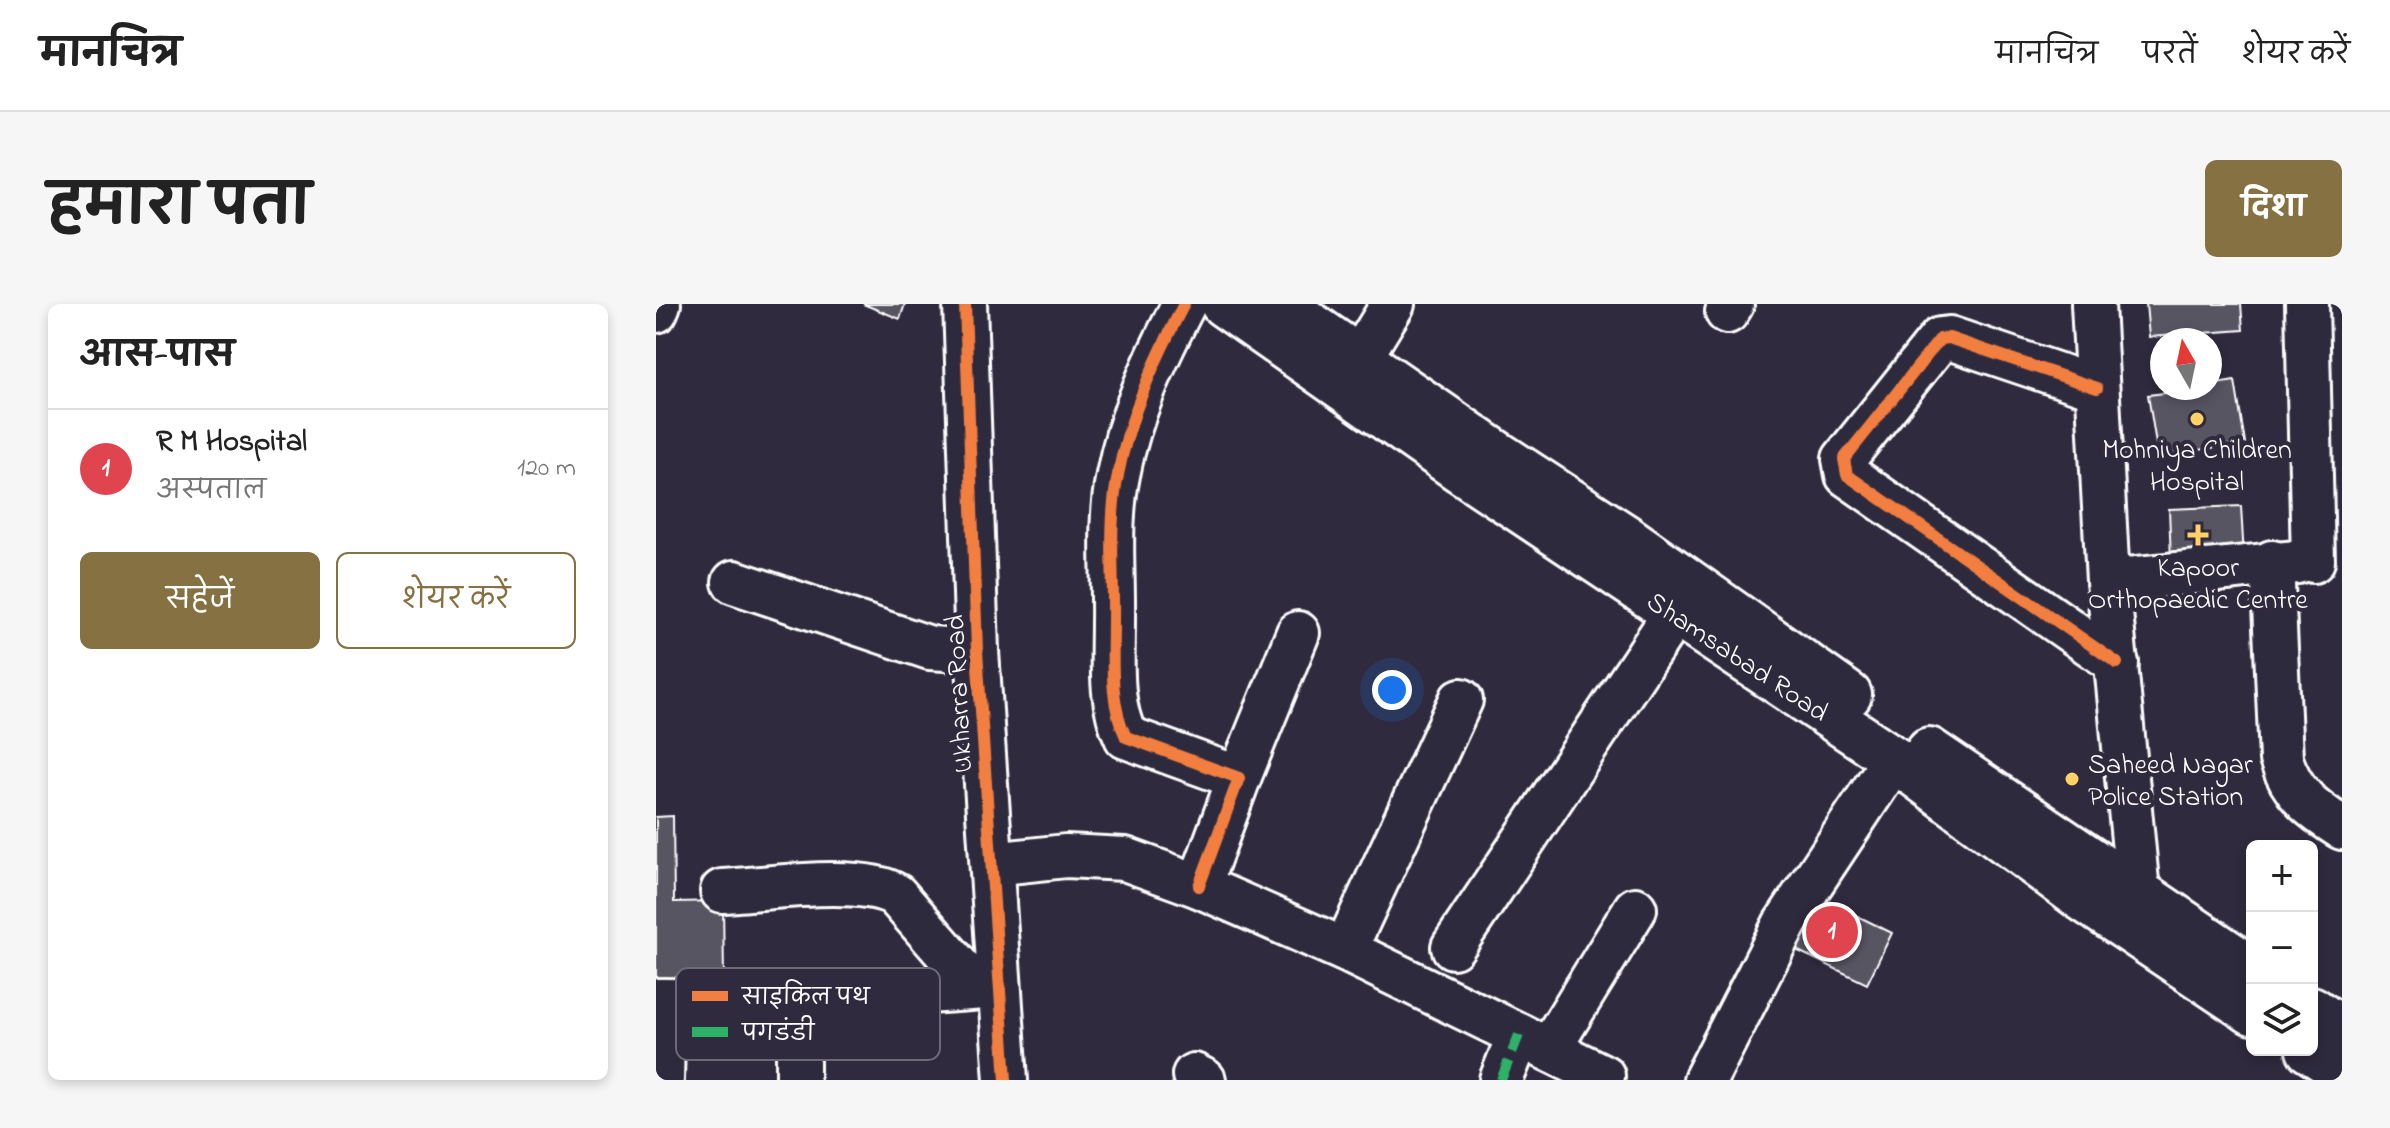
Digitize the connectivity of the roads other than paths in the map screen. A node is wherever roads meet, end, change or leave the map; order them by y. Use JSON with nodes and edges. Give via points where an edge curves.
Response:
{"nodes":[{"id":1,"x":659,"y":304,"type":"edge"},
{"id":2,"x":965,"y":304,"type":"edge"},
{"id":3,"x":1184,"y":304,"type":"edge"},
{"id":4,"x":1223,"y":304,"type":"edge"},
{"id":5,"x":1281,"y":304,"type":"edge"},
{"id":6,"x":1393,"y":304,"type":"edge"},
{"id":7,"x":2093,"y":304,"type":"edge"},
{"id":8,"x":2307,"y":304,"type":"edge"},
{"id":9,"x":656,"y":311,"type":"edge"},
{"id":10,"x":1360,"y":358,"type":"junction"},
{"id":11,"x":2097,"y":388,"type":"junction"},
{"id":12,"x":2328,"y":561,"type":"edge"},
{"id":13,"x":2272,"y":562,"type":"junction"},
{"id":14,"x":2108,"y":581,"type":"junction"},
{"id":15,"x":734,"y":582,"type":"dead end"},
{"id":16,"x":1675,"y":613,"type":"junction"},
{"id":17,"x":1298,"y":633,"type":"dead end"},
{"id":18,"x":977,"y":651,"type":"junction"},
{"id":19,"x":2117,"y":663,"type":"junction"},
{"id":20,"x":1461,"y":700,"type":"dead end"},
{"id":21,"x":1894,"y":759,"type":"junction"},
{"id":22,"x":1239,"y":778,"type":"junction"},
{"id":23,"x":2342,"y":828,"type":"edge"},
{"id":24,"x":992,"y":864,"type":"junction"},
{"id":25,"x":1199,"y":886,"type":"junction"},
{"id":26,"x":722,"y":891,"type":"dead end"},
{"id":27,"x":2130,"y":908,"type":"junction"},
{"id":28,"x":1635,"y":909,"type":"dead end"},
{"id":29,"x":1453,"y":947,"type":"dead end"},
{"id":30,"x":1345,"y":950,"type":"junction"},
{"id":31,"x":2246,"y":966,"type":"edge"},
{"id":32,"x":988,"y":988,"type":"junction"},
{"id":33,"x":940,"y":991,"type":"edge"},
{"id":34,"x":660,"y":1000,"type":"edge"},
{"id":35,"x":2246,"y":1007,"type":"edge"},
{"id":36,"x":2318,"y":1013,"type":"edge"},
{"id":37,"x":2342,"y":1029,"type":"edge"},
{"id":38,"x":1534,"y":1042,"type":"junction"},
{"id":39,"x":2318,"y":1056,"type":"edge"},
{"id":40,"x":2342,"y":1071,"type":"edge"},
{"id":41,"x":1603,"y":1076,"type":"dead end"},
{"id":42,"x":662,"y":1080,"type":"edge"},
{"id":43,"x":1006,"y":1080,"type":"edge"},
{"id":44,"x":1501,"y":1080,"type":"edge"},
{"id":45,"x":1705,"y":1080,"type":"edge"}],
"edges":[{"from":1,"to":9,"type":"street"},
{"from":2,"to":18,"type":"street","name":"Ukharra Road"},
{"from":3,"to":22,"type":"street","via":[[1136,410],[1117,476],[1115,706],[1126,737]]},
{"from":4,"to":16,"type":"main road","name":"Shamsabad Road"},
{"from":5,"to":10,"type":"main road","name":"Shamsabad Road"},
{"from":6,"to":10,"type":"street"},
{"from":7,"to":11,"type":"street"},
{"from":8,"to":12,"type":"street"},
{"from":10,"to":27,"type":"main road","name":"Shamsabad Road","via":[[1627,538]]},
{"from":11,"to":14,"type":"street"},
{"from":11,"to":19,"type":"street","via":[[1940,339],[1844,459],[1843,468]]},
{"from":12,"to":13,"type":"street"},
{"from":13,"to":14,"type":"street"},
{"from":13,"to":23,"type":"street","via":[[2281,759],[2299,797]]},
{"from":14,"to":19,"type":"street"},
{"from":15,"to":18,"type":"street","via":[[930,648]]},
{"from":16,"to":21,"type":"main road","name":"Shamsabad Road"},
{"from":16,"to":29,"type":"street"},
{"from":17,"to":22,"type":"street"},
{"from":18,"to":24,"type":"street","name":"Ukharra Road"},
{"from":19,"to":27,"type":"street"},
{"from":20,"to":30,"type":"street"},
{"from":21,"to":27,"type":"main road","name":"Shamsabad Road"},
{"from":21,"to":45,"type":"street","via":[[1784,925]]},
{"from":22,"to":25,"type":"street"},
{"from":24,"to":25,"type":"street","via":[[1066,856],[1125,859]]},
{"from":24,"to":32,"type":"street","name":"Ukharra Road"},
{"from":25,"to":30,"type":"street"},
{"from":26,"to":32,"type":"street","via":[[848,884],[884,888]]},
{"from":27,"to":31,"type":"main road","name":"Shamsabad Road"},
{"from":27,"to":35,"type":"main road","name":"Shamsabad Road"},
{"from":28,"to":38,"type":"street"},
{"from":30,"to":38,"type":"street"},
{"from":32,"to":33,"type":"street"},
{"from":32,"to":43,"type":"street","name":"Ukharra Road"},
{"from":34,"to":42,"type":"street"},
{"from":36,"to":37,"type":"main road"},
{"from":38,"to":41,"type":"street"},
{"from":38,"to":44,"type":"street"},
{"from":39,"to":40,"type":"main road"}]}
